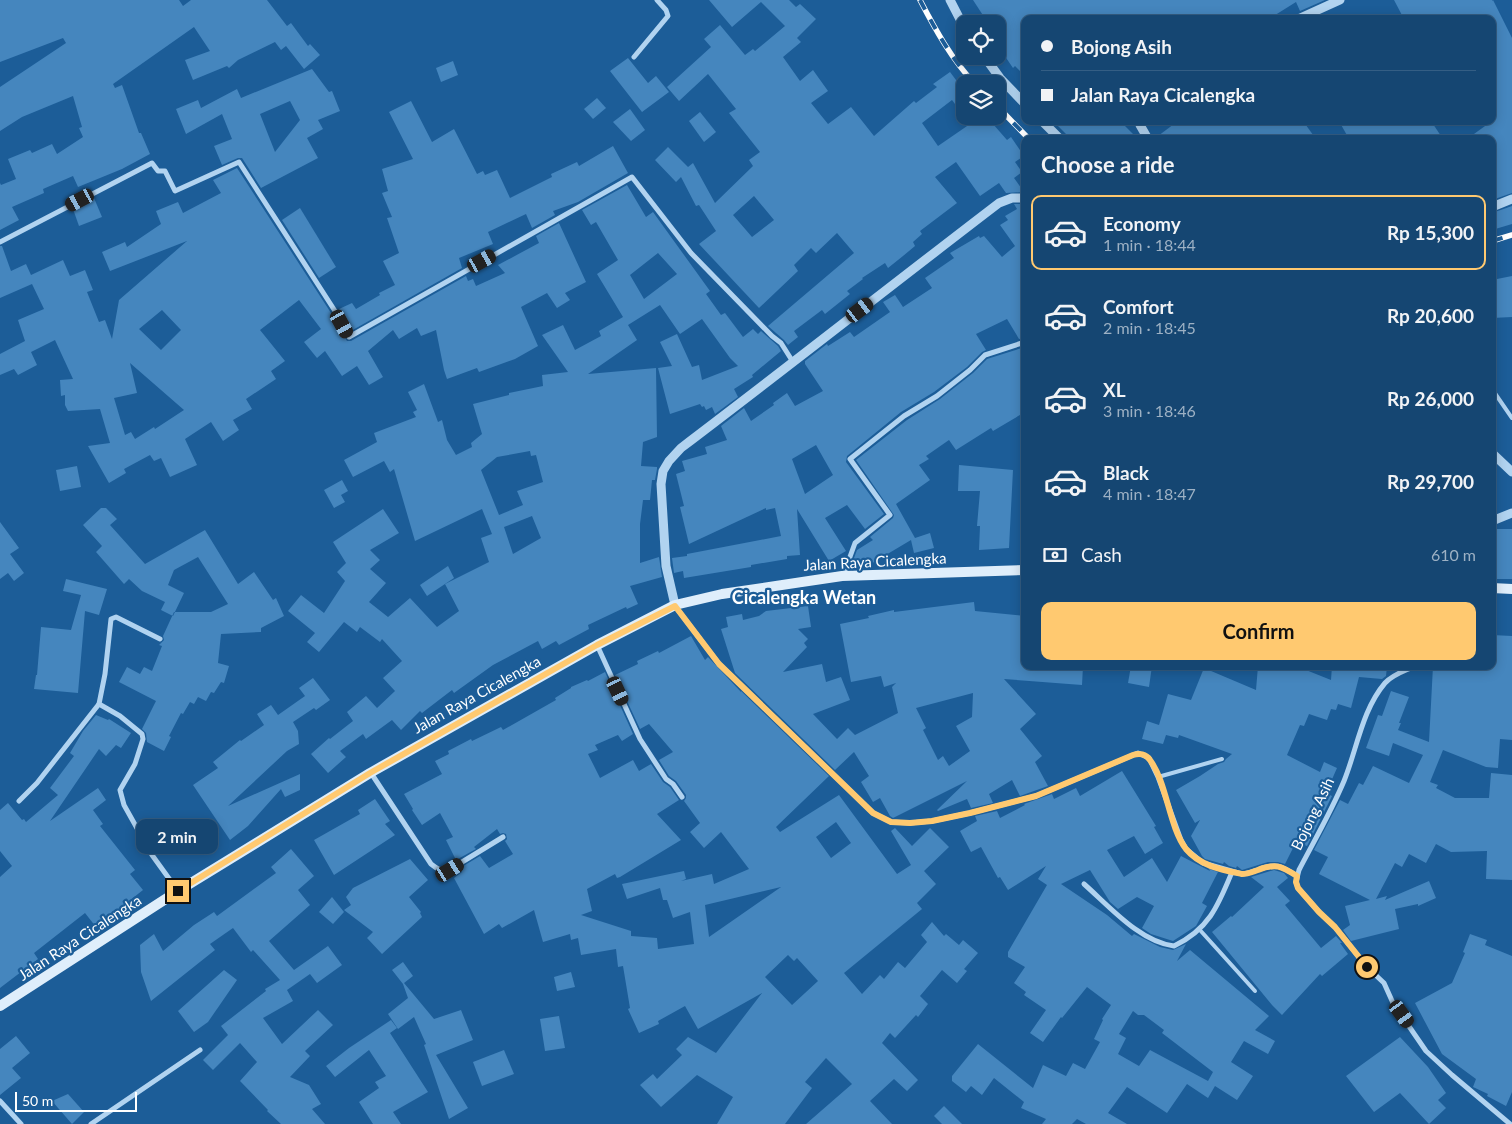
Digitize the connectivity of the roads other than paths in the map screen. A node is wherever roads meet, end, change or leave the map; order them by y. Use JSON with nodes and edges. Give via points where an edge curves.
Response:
{"nodes":[{"id":1,"x":657,"y":0,"type":"edge"},
{"id":2,"x":950,"y":0,"type":"edge"},
{"id":3,"x":1340,"y":0,"type":"edge"},
{"id":4,"x":958,"y":15,"type":"edge"},
{"id":5,"x":1307,"y":15,"type":"edge"},
{"id":6,"x":634,"y":57,"type":"dead end"},
{"id":7,"x":991,"y":65,"type":"edge"},
{"id":8,"x":1021,"y":100,"type":"edge"},
{"id":9,"x":1046,"y":125,"type":"edge"},
{"id":10,"x":1056,"y":135,"type":"edge"},
{"id":11,"x":1021,"y":198,"type":"edge"},
{"id":12,"x":1512,"y":199,"type":"edge"},
{"id":13,"x":1496,"y":205,"type":"edge"},
{"id":14,"x":0,"y":242,"type":"edge"},
{"id":15,"x":1021,"y":343,"type":"edge"},
{"id":16,"x":794,"y":363,"type":"junction"},
{"id":17,"x":1496,"y":395,"type":"edge"},
{"id":18,"x":1512,"y":418,"type":"edge"},
{"id":19,"x":1496,"y":457,"type":"edge"},
{"id":20,"x":1512,"y":472,"type":"edge"},
{"id":21,"x":1512,"y":513,"type":"edge"},
{"id":22,"x":1496,"y":519,"type":"edge"},
{"id":23,"x":1021,"y":570,"type":"edge"},
{"id":24,"x":842,"y":576,"type":"junction"},
{"id":25,"x":1496,"y":588,"type":"edge"},
{"id":26,"x":1512,"y":589,"type":"edge"},
{"id":27,"x":675,"y":606,"type":"junction"},
{"id":28,"x":160,"y":639,"type":"dead end"},
{"id":29,"x":597,"y":645,"type":"junction"},
{"id":30,"x":1406,"y":670,"type":"edge"},
{"id":31,"x":99,"y":704,"type":"junction"},
{"id":32,"x":1222,"y":759,"type":"dead end"},
{"id":33,"x":370,"y":773,"type":"junction"},
{"id":34,"x":1158,"y":777,"type":"junction"},
{"id":35,"x":682,"y":797,"type":"dead end"},
{"id":36,"x":19,"y":801,"type":"dead end"},
{"id":37,"x":503,"y":837,"type":"dead end"},
{"id":38,"x":1232,"y":872,"type":"junction"},
{"id":39,"x":1297,"y":876,"type":"junction"},
{"id":40,"x":1084,"y":884,"type":"dead end"},
{"id":41,"x":178,"y":891,"type":"junction"},
{"id":42,"x":1200,"y":929,"type":"junction"},
{"id":43,"x":1255,"y":991,"type":"dead end"},
{"id":44,"x":0,"y":1006,"type":"edge"},
{"id":45,"x":200,"y":1050,"type":"dead end"},
{"id":46,"x":0,"y":1101,"type":"edge"},
{"id":47,"x":21,"y":1124,"type":"edge"},
{"id":48,"x":91,"y":1124,"type":"edge"},
{"id":49,"x":1510,"y":1124,"type":"edge"}],
"edges":[{"from":1,"to":6,"type":"street","via":[[668,16]]},
{"from":2,"to":4,"type":"street"},
{"from":3,"to":5,"type":"street"},
{"from":7,"to":8,"type":"street"},
{"from":9,"to":10,"type":"street"},
{"from":11,"to":16,"type":"street","via":[[1000,203]]},
{"from":12,"to":13,"type":"street"},
{"from":14,"to":16,"type":"street","via":[[152,163],[158,171],[165,171],[175,191],[238,162],[349,337],[632,177],[692,253],[781,343]]},
{"from":15,"to":24,"type":"street","via":[[985,355],[970,370],[850,459],[890,515],[855,543]]},
{"from":16,"to":27,"type":"street","via":[[681,448],[663,471],[666,566]]},
{"from":17,"to":18,"type":"lane"},
{"from":19,"to":20,"type":"street"},
{"from":21,"to":22,"type":"street"},
{"from":23,"to":24,"type":"main road","name":"Jalan Raya Cicalengka"},
{"from":24,"to":27,"type":"main road","name":"Jalan Raya Cicalengka","via":[[722,594]]},
{"from":25,"to":26,"type":"main road"},
{"from":27,"to":29,"type":"main road","name":"Jalan Raya Cicalengka"},
{"from":27,"to":34,"type":"street","via":[[719,664],[873,813],[891,822],[932,821],[1036,796],[1138,753],[1149,758]]},
{"from":28,"to":31,"type":"street","via":[[116,618],[111,619]]},
{"from":29,"to":33,"type":"main road","name":"Jalan Raya Cicalengka"},
{"from":29,"to":35,"type":"street","via":[[640,739]]},
{"from":30,"to":39,"type":"street","name":"Bojong Asih","via":[[1392,676],[1377,694],[1364,720],[1336,800]]},
{"from":31,"to":36,"type":"street"},
{"from":31,"to":41,"type":"street","via":[[142,734],[135,764],[120,790],[124,805],[152,855]]},
{"from":32,"to":34,"type":"lane"},
{"from":33,"to":37,"type":"street","via":[[437,869],[450,870]]},
{"from":33,"to":41,"type":"main road","name":"Jalan Raya Cicalengka"},
{"from":34,"to":38,"type":"street","via":[[1186,848],[1203,863]]},
{"from":38,"to":39,"type":"street","via":[[1247,874],[1277,865]]},
{"from":38,"to":42,"type":"street","via":[[1218,907]]},
{"from":39,"to":49,"type":"street","via":[[1298,888],[1384,983],[1393,1003],[1426,1050]]},
{"from":40,"to":42,"type":"street","via":[[1141,934],[1155,942],[1174,946]]},
{"from":41,"to":44,"type":"main road","name":"Jalan Raya Cicalengka"},
{"from":42,"to":43,"type":"lane"},
{"from":45,"to":48,"type":"street"},
{"from":46,"to":47,"type":"street"}]}
